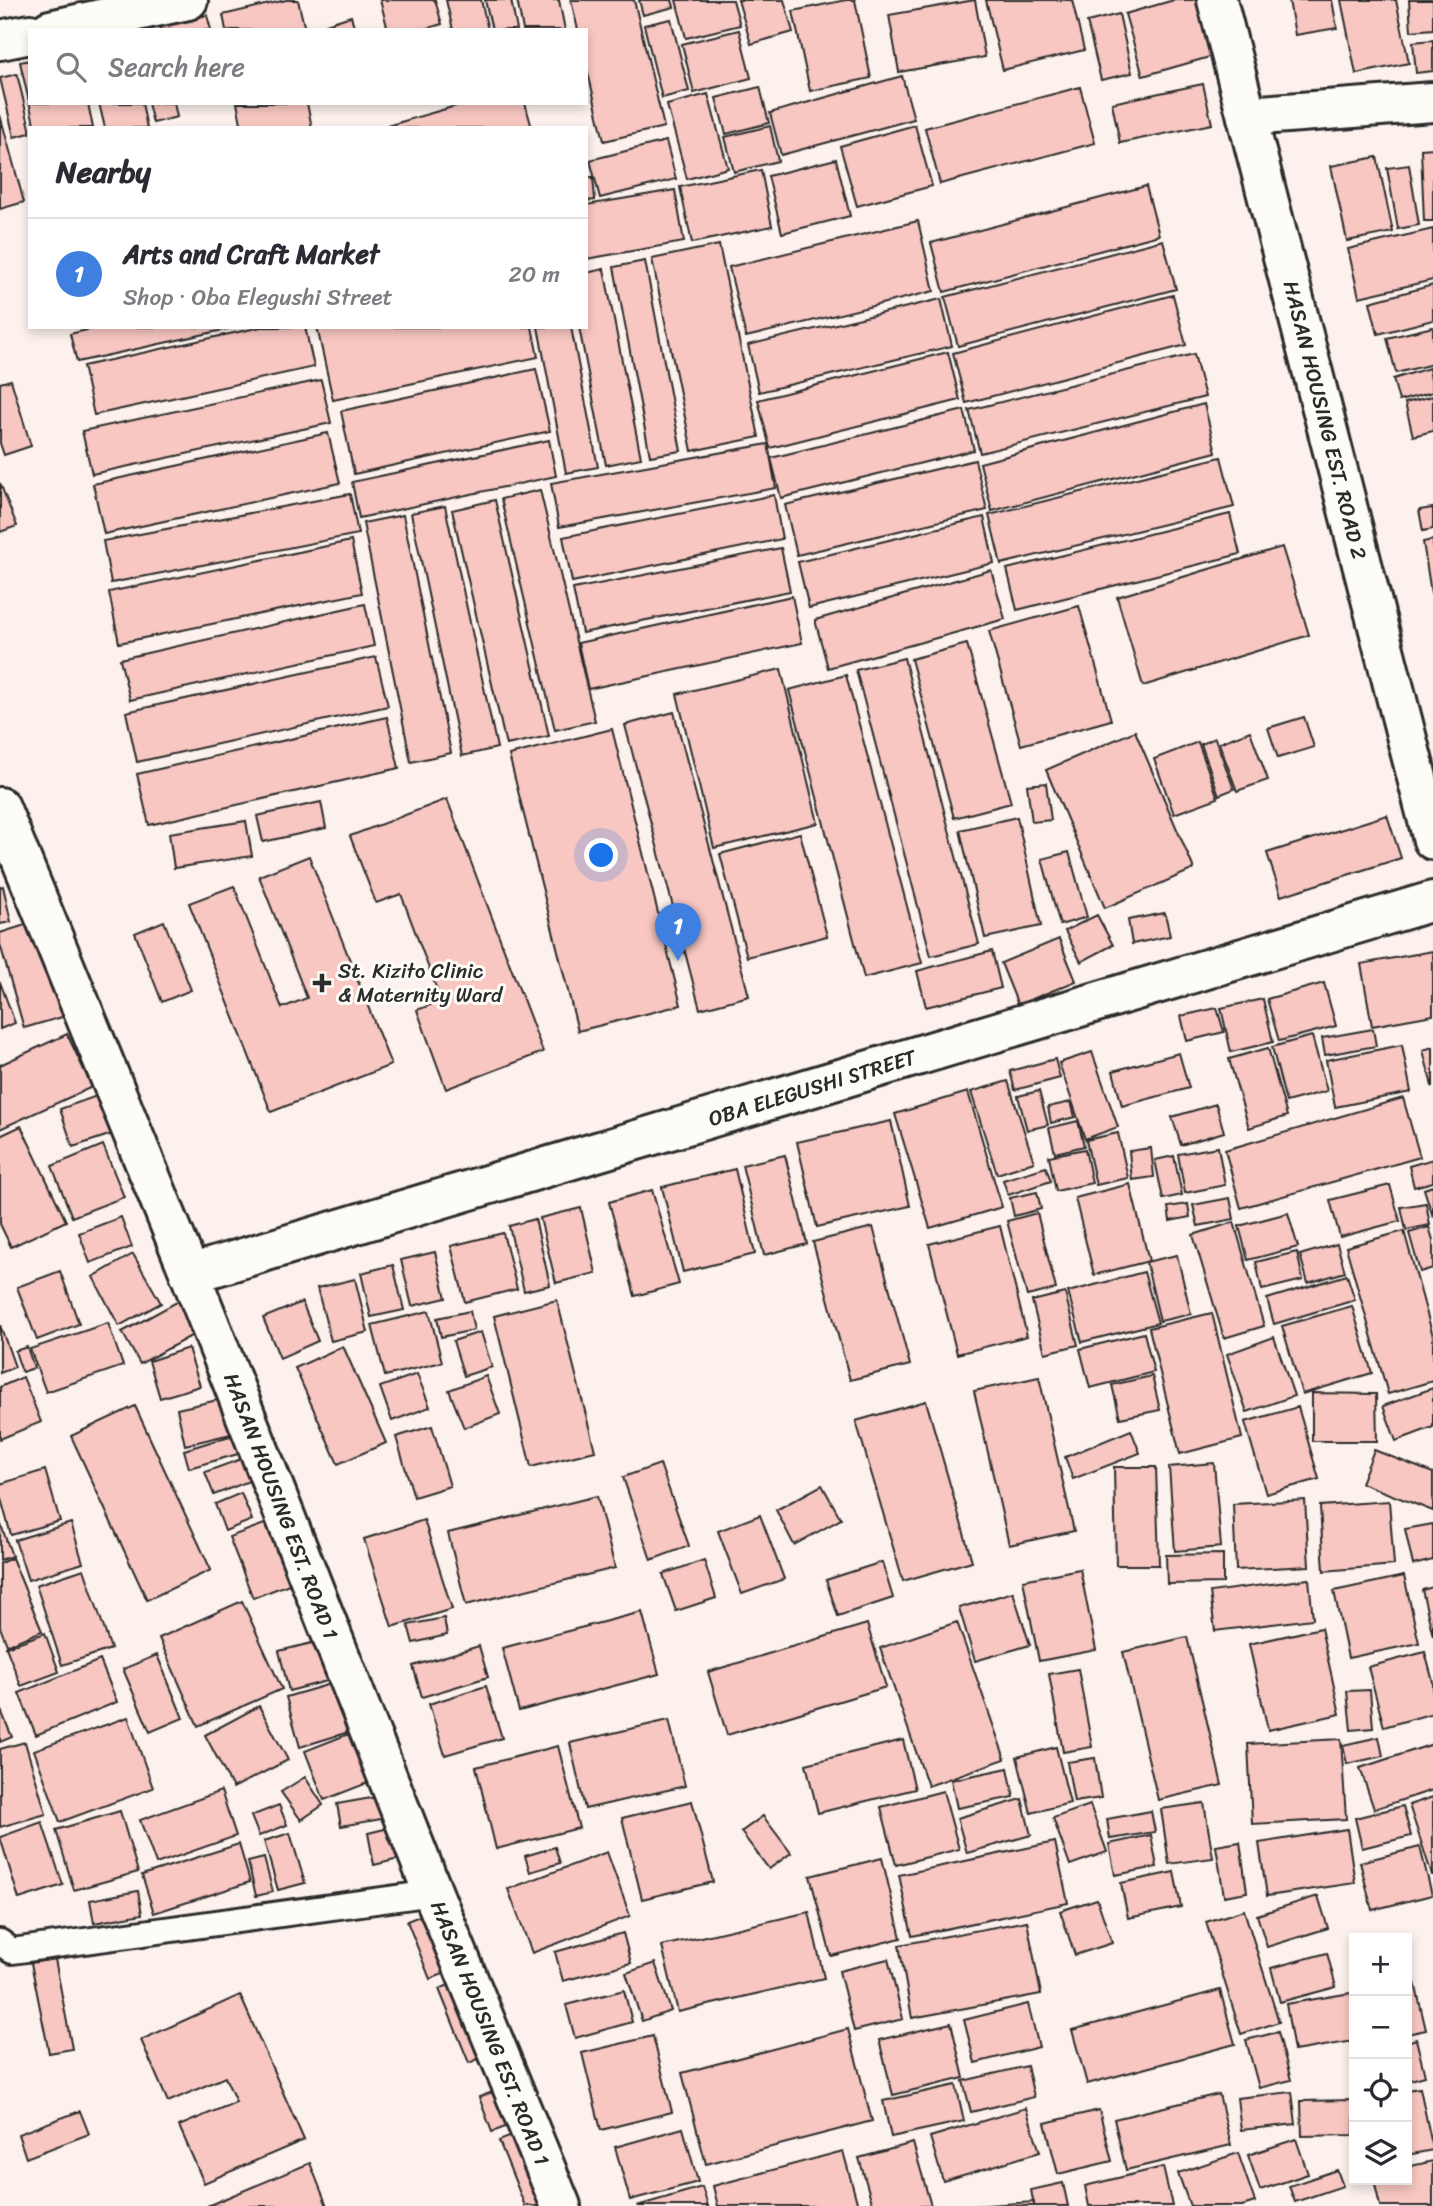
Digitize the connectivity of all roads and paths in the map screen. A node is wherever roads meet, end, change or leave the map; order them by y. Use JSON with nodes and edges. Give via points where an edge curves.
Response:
{"nodes":[{"id":1,"x":188,"y":0,"type":"edge"},
{"id":2,"x":1217,"y":0,"type":"edge"},
{"id":3,"x":59,"y":28,"type":"edge"},
{"id":4,"x":28,"y":34,"type":"edge"},
{"id":5,"x":0,"y":40,"type":"edge"},
{"id":6,"x":1433,"y":102,"type":"edge"},
{"id":7,"x":1247,"y":116,"type":"junction"},
{"id":8,"x":0,"y":807,"type":"edge"},
{"id":9,"x":1433,"y":839,"type":"edge"},
{"id":10,"x":1433,"y":901,"type":"edge"},
{"id":11,"x":190,"y":1274,"type":"junction"},
{"id":12,"x":433,"y":1893,"type":"junction"},
{"id":13,"x":0,"y":1942,"type":"edge"},
{"id":14,"x":561,"y":2206,"type":"edge"}],
"edges":[{"from":1,"to":3,"type":"street"},
{"from":2,"to":7,"type":"street","name":"HASAN HOUSING EST. ROAD 2"},
{"from":4,"to":5,"type":"street"},
{"from":6,"to":7,"type":"street"},
{"from":7,"to":9,"type":"street","name":"HASAN HOUSING EST. ROAD 2"},
{"from":8,"to":11,"type":"street","name":"HASAN HOUSING EST. ROAD 1"},
{"from":10,"to":11,"type":"street","name":"OBA ELEGUSHI STREET"},
{"from":11,"to":12,"type":"street","name":"HASAN HOUSING EST. ROAD 1"},
{"from":12,"to":13,"type":"lane","via":[[12,1951]]},
{"from":12,"to":14,"type":"street","name":"HASAN HOUSING EST. ROAD 1"}]}
